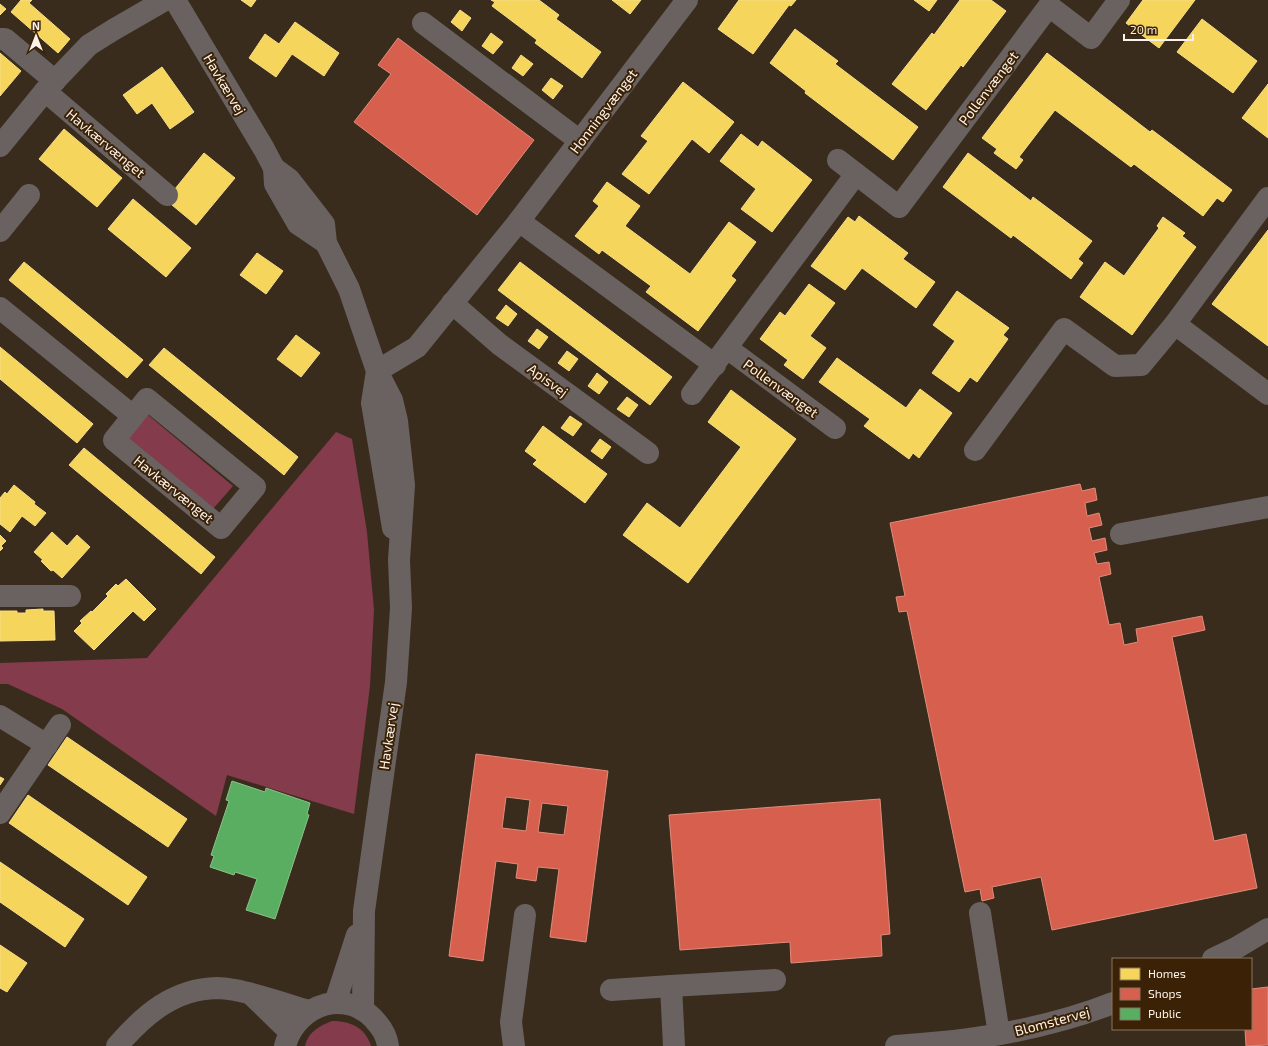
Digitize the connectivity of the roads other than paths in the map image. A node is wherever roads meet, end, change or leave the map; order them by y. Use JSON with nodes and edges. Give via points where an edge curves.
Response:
{"nodes":[{"id":1,"x":165,"y":0,"type":"edge"},
{"id":2,"x":175,"y":0,"type":"edge"},
{"id":3,"x":687,"y":0,"type":"edge"},
{"id":4,"x":1118,"y":0,"type":"edge"},
{"id":5,"x":423,"y":23,"type":"dead end"},
{"id":6,"x":0,"y":39,"type":"edge"},
{"id":7,"x":50,"y":86,"type":"junction"},
{"id":8,"x":580,"y":141,"type":"junction"},
{"id":9,"x":0,"y":146,"type":"edge"},
{"id":10,"x":838,"y":160,"type":"dead end"},
{"id":11,"x":856,"y":174,"type":"junction"},
{"id":12,"x":29,"y":195,"type":"dead end"},
{"id":13,"x":167,"y":195,"type":"dead end"},
{"id":14,"x":1268,"y":198,"type":"edge"},
{"id":15,"x":519,"y":221,"type":"junction"},
{"id":16,"x":0,"y":231,"type":"edge"},
{"id":17,"x":452,"y":303,"type":"junction"},
{"id":18,"x":0,"y":308,"type":"edge"},
{"id":19,"x":1175,"y":324,"type":"junction"},
{"id":20,"x":721,"y":356,"type":"junction"},
{"id":21,"x":377,"y":371,"type":"junction"},
{"id":22,"x":692,"y":394,"type":"dead end"},
{"id":23,"x":1268,"y":394,"type":"edge"},
{"id":24,"x":133,"y":416,"type":"junction"},
{"id":25,"x":835,"y":428,"type":"dead end"},
{"id":26,"x":974,"y":450,"type":"dead end"},
{"id":27,"x":648,"y":453,"type":"dead end"},
{"id":28,"x":1268,"y":507,"type":"edge"},
{"id":29,"x":1121,"y":534,"type":"dead end"},
{"id":30,"x":0,"y":596,"type":"edge"},
{"id":31,"x":70,"y":596,"type":"dead end"},
{"id":32,"x":0,"y":716,"type":"edge"},
{"id":33,"x":60,"y":725,"type":"dead end"},
{"id":34,"x":46,"y":745,"type":"junction"},
{"id":35,"x":0,"y":813,"type":"edge"},
{"id":36,"x":364,"y":912,"type":"junction"},
{"id":37,"x":980,"y":913,"type":"dead end"},
{"id":38,"x":525,"y":915,"type":"dead end"},
{"id":39,"x":1268,"y":929,"type":"edge"},
{"id":40,"x":1215,"y":958,"type":"edge"},
{"id":41,"x":775,"y":980,"type":"dead end"},
{"id":42,"x":671,"y":986,"type":"junction"},
{"id":43,"x":611,"y":990,"type":"dead end"},
{"id":44,"x":249,"y":993,"type":"junction"},
{"id":45,"x":335,"y":1003,"type":"junction"},
{"id":46,"x":1112,"y":1003,"type":"edge"},
{"id":47,"x":362,"y":1010,"type":"junction"},
{"id":48,"x":309,"y":1011,"type":"junction"},
{"id":49,"x":999,"y":1034,"type":"junction"},
{"id":50,"x":288,"y":1039,"type":"edge"},
{"id":51,"x":391,"y":1045,"type":"edge"},
{"id":52,"x":117,"y":1046,"type":"edge"},
{"id":53,"x":514,"y":1046,"type":"edge"},
{"id":54,"x":674,"y":1046,"type":"edge"},
{"id":55,"x":896,"y":1046,"type":"edge"}],
"edges":[{"from":1,"to":7,"type":"street","via":[[89,45]]},
{"from":2,"to":21,"type":"street","name":"Havkærvej","via":[[274,168],[289,179],[324,224],[326,243],[349,290]]},
{"from":3,"to":8,"type":"street","name":"Honningvænget"},
{"from":4,"to":11,"type":"street","name":"Pollenvænget","via":[[1091,38],[1049,6],[899,208]]},
{"from":5,"to":8,"type":"street"},
{"from":6,"to":7,"type":"street","name":"Havkærvænget","via":[[5,39]]},
{"from":7,"to":9,"type":"street"},
{"from":7,"to":13,"type":"street","name":"Havkærvænget"},
{"from":8,"to":15,"type":"street","name":"Honningvænget"},
{"from":10,"to":11,"type":"street","name":"Pollenvænget"},
{"from":11,"to":20,"type":"street"},
{"from":12,"to":16,"type":"street"},
{"from":14,"to":19,"type":"street"},
{"from":15,"to":17,"type":"street","name":"Honningvænget"},
{"from":15,"to":20,"type":"street"},
{"from":17,"to":21,"type":"street","name":"Honningvænget","via":[[417,347]]},
{"from":17,"to":27,"type":"street","name":"Apisvej","via":[[499,344]]},
{"from":18,"to":24,"type":"street"},
{"from":19,"to":23,"type":"street"},
{"from":19,"to":26,"type":"street","via":[[1141,365],[1115,366],[1064,329]]},
{"from":20,"to":22,"type":"street"},
{"from":20,"to":25,"type":"street","name":"Pollenvænget"},
{"from":21,"to":36,"type":"street","name":"Havkærvej","via":[[392,400],[404,485],[396,682]]},
{"from":24,"to":24,"type":"street","name":"Havkærvænget","via":[[147,399],[255,487],[221,528],[114,440]]},
{"from":28,"to":29,"type":"street"},
{"from":30,"to":31,"type":"street"},
{"from":32,"to":34,"type":"street"},
{"from":33,"to":34,"type":"street"},
{"from":34,"to":35,"type":"street"},
{"from":36,"to":45,"type":"street","name":"Havkærvej"},
{"from":36,"to":47,"type":"street","name":"Havkærvej"},
{"from":37,"to":49,"type":"street"},
{"from":38,"to":53,"type":"street","via":[[511,1022]]},
{"from":39,"to":40,"type":"street"},
{"from":41,"to":42,"type":"street"},
{"from":42,"to":43,"type":"street"},
{"from":42,"to":54,"type":"street"},
{"from":44,"to":48,"type":"street"},
{"from":44,"to":50,"type":"street"},
{"from":44,"to":52,"type":"street","via":[[218,988],[198,990],[175,997],[142,1020]]},
{"from":45,"to":47,"type":"street"},
{"from":45,"to":48,"type":"street"},
{"from":46,"to":49,"type":"street","name":"Blomstervej","via":[[1049,1023]]},
{"from":47,"to":51,"type":"street","via":[[374,1018]]},
{"from":48,"to":50,"type":"street","via":[[298,1020]]},
{"from":49,"to":55,"type":"street","name":"Blomstervej"}]}
